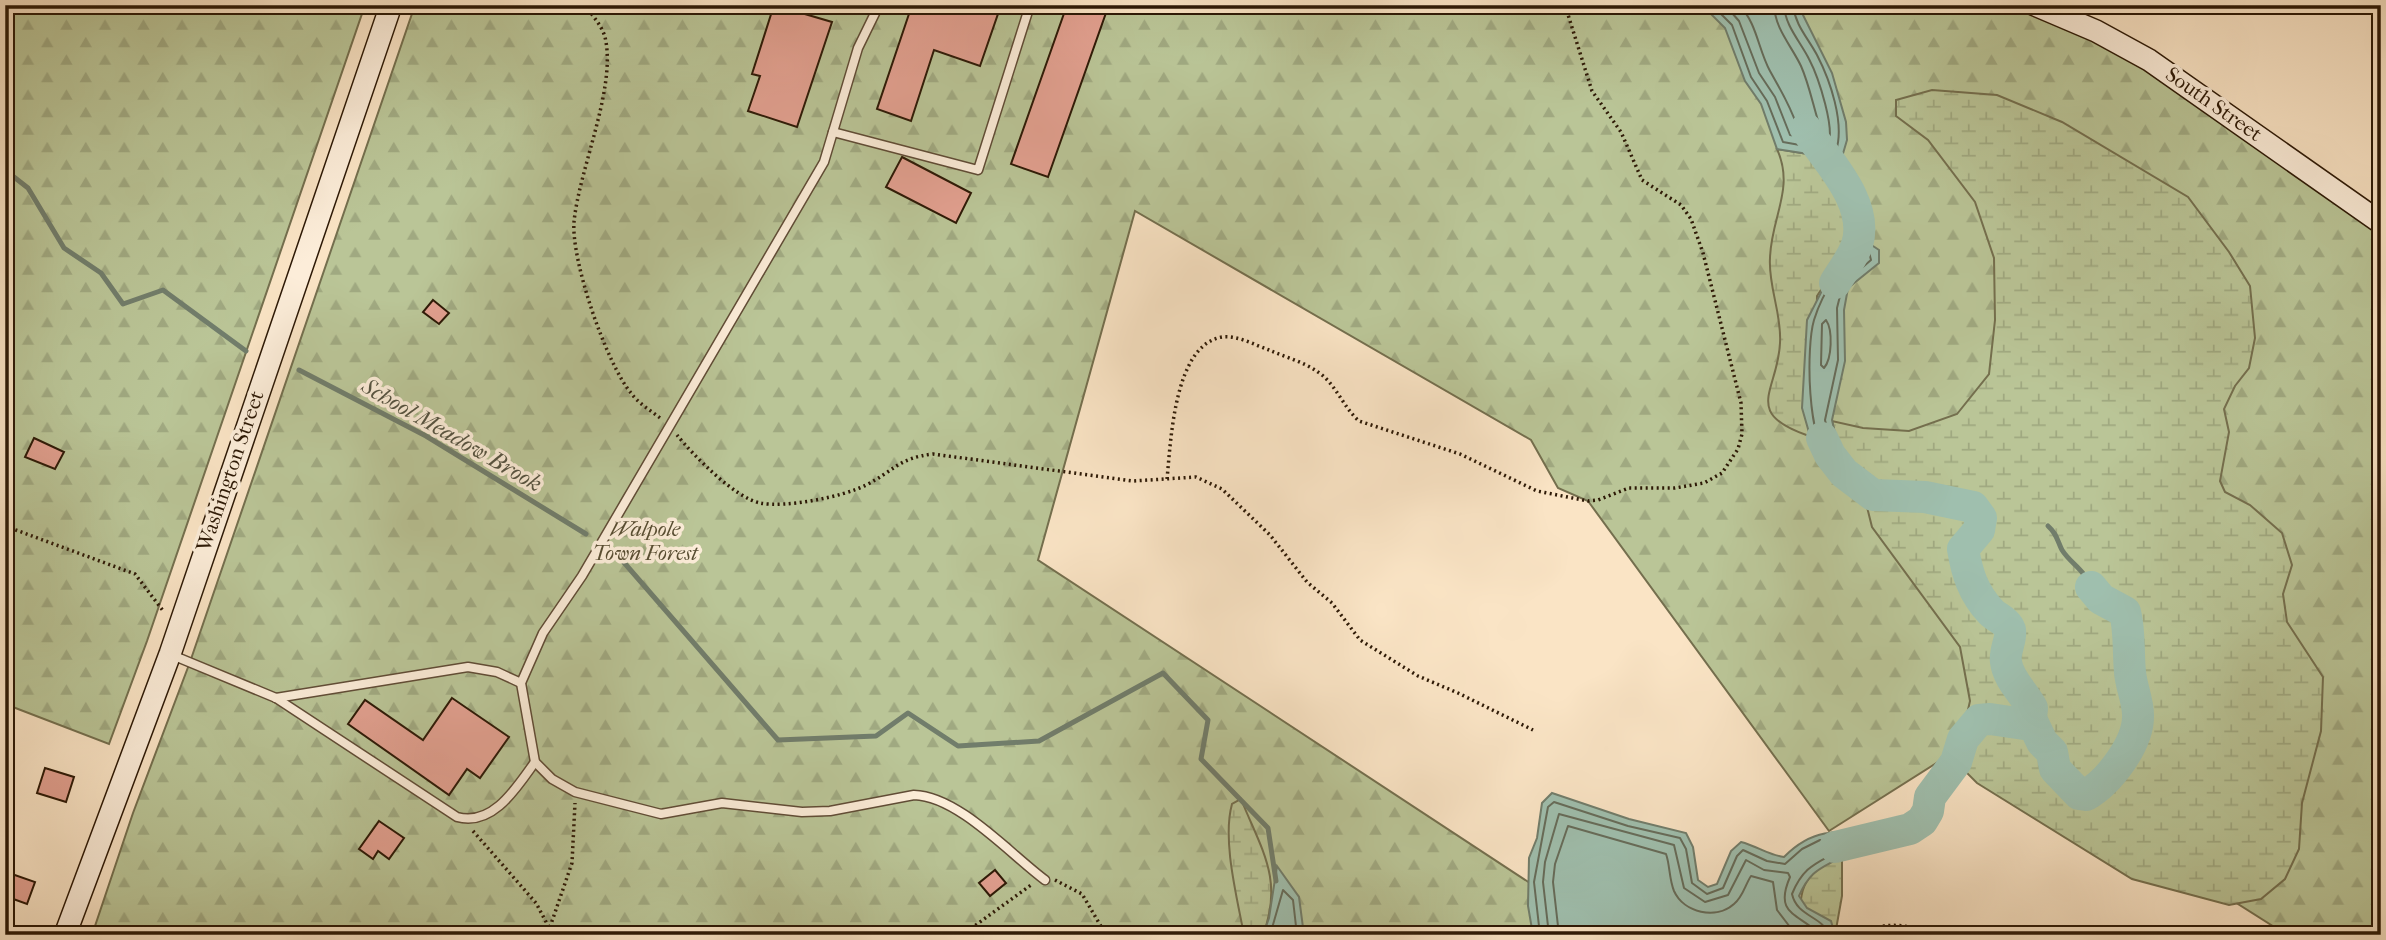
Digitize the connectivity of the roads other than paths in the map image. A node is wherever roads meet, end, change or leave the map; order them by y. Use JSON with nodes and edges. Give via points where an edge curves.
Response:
{"nodes":[{"id":1,"x":391,"y":5,"type":"edge"},
{"id":2,"x":879,"y":5,"type":"edge"},
{"id":3,"x":1030,"y":5,"type":"edge"},
{"id":4,"x":2035,"y":5,"type":"edge"},
{"id":5,"x":833,"y":132,"type":"junction"},
{"id":6,"x":2381,"y":223,"type":"edge"},
{"id":7,"x":170,"y":654,"type":"junction"},
{"id":8,"x":521,"y":683,"type":"junction"},
{"id":9,"x":276,"y":698,"type":"junction"},
{"id":10,"x":535,"y":762,"type":"junction"},
{"id":11,"x":1045,"y":880,"type":"road end"},
{"id":12,"x":65,"y":935,"type":"edge"}],
"edges":[{"from":1,"to":7,"type":"main road","name":"Washington Street"},
{"from":2,"to":5,"type":"lane","via":[[858,48]]},
{"from":3,"to":5,"type":"lane","via":[[978,170]]},
{"from":4,"to":6,"type":"main road","name":"South Street","via":[[2149,60]]},
{"from":5,"to":8,"type":"lane","via":[[824,162],[582,576],[543,633]]},
{"from":7,"to":9,"type":"lane"},
{"from":7,"to":12,"type":"main road","name":"Washington Street"},
{"from":8,"to":9,"type":"lane","via":[[497,672],[468,667]]},
{"from":8,"to":10,"type":"lane"},
{"from":9,"to":10,"type":"lane","via":[[447,813],[463,819],[490,813]]},
{"from":10,"to":11,"type":"lane","via":[[575,792],[661,814],[722,803],[821,811],[928,796],[958,810]]}]}
